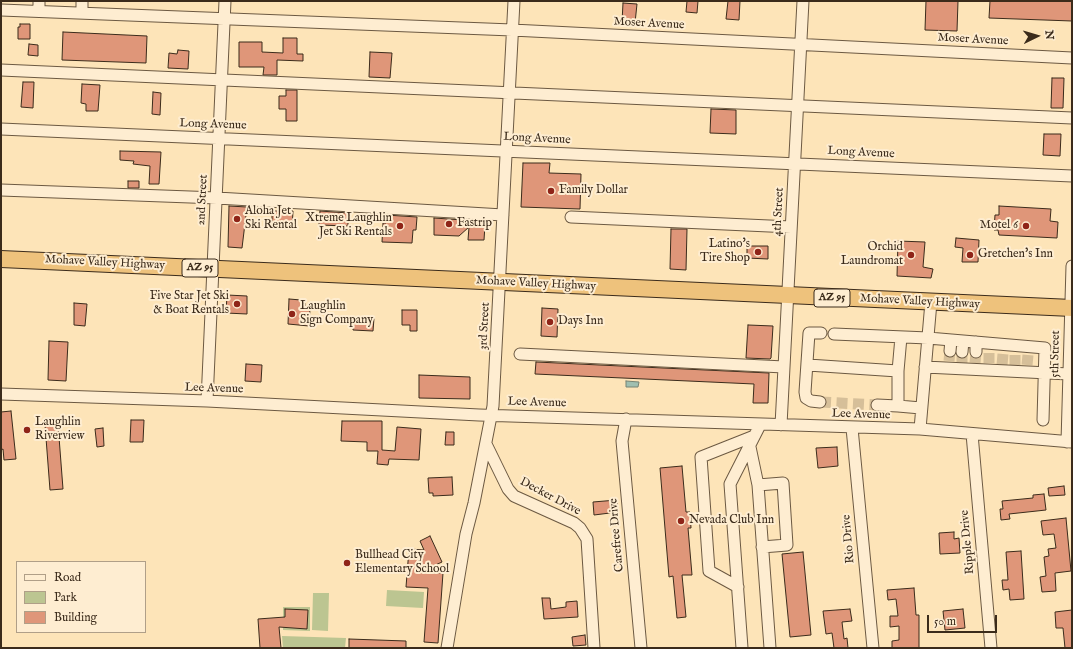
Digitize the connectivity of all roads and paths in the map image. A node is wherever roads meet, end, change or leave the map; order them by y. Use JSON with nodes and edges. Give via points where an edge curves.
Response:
{"nodes":[{"id":1,"x":82,"y":1,"type":"edge"},
{"id":2,"x":226,"y":1,"type":"edge"},
{"id":3,"x":514,"y":1,"type":"edge"},
{"id":4,"x":804,"y":1,"type":"edge"},
{"id":5,"x":39,"y":6,"type":"edge"},
{"id":6,"x":1,"y":10,"type":"edge"},
{"id":7,"x":82,"y":12,"type":"junction"},
{"id":8,"x":225,"y":18,"type":"junction"},
{"id":9,"x":512,"y":30,"type":"junction"},
{"id":10,"x":801,"y":45,"type":"junction"},
{"id":11,"x":1072,"y":58,"type":"edge"},
{"id":12,"x":1,"y":70,"type":"edge"},
{"id":13,"x":222,"y":79,"type":"junction"},
{"id":14,"x":509,"y":93,"type":"junction"},
{"id":15,"x":798,"y":106,"type":"junction"},
{"id":16,"x":1072,"y":118,"type":"edge"},
{"id":17,"x":1,"y":129,"type":"edge"},
{"id":18,"x":219,"y":138,"type":"junction"},
{"id":19,"x":507,"y":150,"type":"junction"},
{"id":20,"x":795,"y":163,"type":"junction"},
{"id":21,"x":1072,"y":176,"type":"edge"},
{"id":22,"x":1,"y":190,"type":"edge"},
{"id":23,"x":217,"y":198,"type":"junction"},
{"id":24,"x":503,"y":215,"type":"junction"},
{"id":25,"x":571,"y":217,"type":"dead end"},
{"id":26,"x":791,"y":227,"type":"junction"},
{"id":27,"x":1,"y":259,"type":"edge"},
{"id":28,"x":1072,"y":266,"type":"edge"},
{"id":29,"x":213,"y":268,"type":"junction"},
{"id":30,"x":500,"y":282,"type":"junction"},
{"id":31,"x":788,"y":296,"type":"junction"},
{"id":32,"x":931,"y":302,"type":"junction"},
{"id":33,"x":1071,"y":308,"type":"edge"},
{"id":34,"x":821,"y":333,"type":"dead end"},
{"id":35,"x":834,"y":334,"type":"dead end"},
{"id":36,"x":901,"y":337,"type":"junction"},
{"id":37,"x":928,"y":338,"type":"junction"},
{"id":38,"x":951,"y":340,"type":"junction"},
{"id":39,"x":963,"y":341,"type":"junction"},
{"id":40,"x":520,"y":354,"type":"dead end"},
{"id":41,"x":975,"y":357,"type":"junction"},
{"id":42,"x":989,"y":358,"type":"junction"},
{"id":43,"x":1003,"y":359,"type":"junction"},
{"id":44,"x":1015,"y":359,"type":"junction"},
{"id":45,"x":949,"y":360,"type":"junction"},
{"id":46,"x":1028,"y":360,"type":"junction"},
{"id":47,"x":962,"y":361,"type":"junction"},
{"id":48,"x":808,"y":365,"type":"junction"},
{"id":49,"x":784,"y":367,"type":"junction"},
{"id":50,"x":925,"y":367,"type":"junction"},
{"id":51,"x":898,"y":370,"type":"junction"},
{"id":52,"x":1045,"y":373,"type":"junction"},
{"id":53,"x":1070,"y":379,"type":"edge"},
{"id":54,"x":1,"y":394,"type":"edge"},
{"id":55,"x":207,"y":401,"type":"junction"},
{"id":56,"x":820,"y":402,"type":"tunnel mouth"},
{"id":57,"x":877,"y":405,"type":"tunnel mouth"},
{"id":58,"x":898,"y":406,"type":"junction"},
{"id":59,"x":922,"y":408,"type":"junction"},
{"id":60,"x":491,"y":415,"type":"junction"},
{"id":61,"x":626,"y":419,"type":"junction"},
{"id":62,"x":1043,"y":420,"type":"dead end"},
{"id":63,"x":760,"y":425,"type":"junction"},
{"id":64,"x":781,"y":425,"type":"junction"},
{"id":65,"x":852,"y":428,"type":"junction"},
{"id":66,"x":920,"y":429,"type":"junction"},
{"id":67,"x":972,"y":434,"type":"junction"},
{"id":68,"x":754,"y":436,"type":"junction"},
{"id":69,"x":1070,"y":442,"type":"edge"},
{"id":70,"x":486,"y":444,"type":"junction"},
{"id":71,"x":750,"y":447,"type":"junction"},
{"id":72,"x":758,"y":485,"type":"junction"},
{"id":73,"x":762,"y":547,"type":"junction"},
{"id":74,"x":738,"y":587,"type":"junction"},
{"id":75,"x":447,"y":648,"type":"edge"},
{"id":76,"x":594,"y":648,"type":"edge"},
{"id":77,"x":641,"y":648,"type":"edge"},
{"id":78,"x":742,"y":648,"type":"edge"},
{"id":79,"x":770,"y":648,"type":"edge"},
{"id":80,"x":872,"y":648,"type":"edge"},
{"id":81,"x":990,"y":648,"type":"edge"}],
"edges":[{"from":1,"to":7,"type":"street"},
{"from":2,"to":8,"type":"street","name":"2nd Street"},
{"from":3,"to":9,"type":"street","name":"3rd Street"},
{"from":4,"to":10,"type":"street","name":"4th Street"},
{"from":5,"to":6,"type":"street","name":"Moser Avenue"},
{"from":5,"to":7,"type":"street","name":"Moser Avenue"},
{"from":7,"to":8,"type":"street","name":"Moser Avenue"},
{"from":8,"to":9,"type":"street","name":"Moser Avenue"},
{"from":8,"to":13,"type":"street","name":"2nd Street"},
{"from":9,"to":10,"type":"street","name":"Moser Avenue"},
{"from":9,"to":14,"type":"street","name":"3rd Street"},
{"from":10,"to":11,"type":"street","name":"Moser Avenue"},
{"from":10,"to":15,"type":"street","name":"4th Street"},
{"from":12,"to":13,"type":"street"},
{"from":13,"to":14,"type":"street"},
{"from":13,"to":18,"type":"street","name":"2nd Street"},
{"from":14,"to":15,"type":"street"},
{"from":14,"to":19,"type":"street","name":"3rd Street"},
{"from":15,"to":16,"type":"street"},
{"from":15,"to":20,"type":"street","name":"4th Street"},
{"from":17,"to":18,"type":"street","name":"Long Avenue"},
{"from":18,"to":19,"type":"street","name":"Long Avenue"},
{"from":18,"to":23,"type":"street","name":"2nd Street"},
{"from":19,"to":20,"type":"street","name":"Long Avenue"},
{"from":19,"to":24,"type":"street","name":"3rd Street"},
{"from":20,"to":21,"type":"street","name":"Long Avenue"},
{"from":20,"to":26,"type":"street","name":"4th Street"},
{"from":22,"to":23,"type":"street"},
{"from":23,"to":24,"type":"street"},
{"from":23,"to":29,"type":"street","name":"2nd Street"},
{"from":24,"to":30,"type":"street","name":"3rd Street"},
{"from":25,"to":26,"type":"street"},
{"from":26,"to":31,"type":"street","name":"4th Street"},
{"from":27,"to":29,"type":"highway","name":"Mohave Valley Highway","number":"AZ 95"},
{"from":28,"to":33,"type":"street","name":"5th Street"},
{"from":29,"to":30,"type":"highway","name":"Mohave Valley Highway","number":"AZ 95"},
{"from":29,"to":55,"type":"street","name":"2nd Street"},
{"from":30,"to":31,"type":"highway","name":"Mohave Valley Highway","number":"AZ 95"},
{"from":30,"to":60,"type":"street","name":"3rd Street","via":[[494,406]]},
{"from":31,"to":32,"type":"highway","name":"Mohave Valley Highway","number":"AZ 95"},
{"from":31,"to":49,"type":"street","name":"4th Street"},
{"from":32,"to":33,"type":"highway","name":"Mohave Valley Highway","number":"AZ 95"},
{"from":32,"to":37,"type":"street"},
{"from":33,"to":53,"type":"street","name":"5th Street"},
{"from":34,"to":48,"type":"street","via":[[808,333]]},
{"from":35,"to":36,"type":"street"},
{"from":36,"to":37,"type":"street"},
{"from":36,"to":51,"type":"street"},
{"from":37,"to":38,"type":"street"},
{"from":37,"to":50,"type":"street"},
{"from":38,"to":39,"type":"street"},
{"from":38,"to":45,"type":"street"},
{"from":39,"to":41,"type":"street"},
{"from":39,"to":47,"type":"street"},
{"from":40,"to":49,"type":"street"},
{"from":41,"to":42,"type":"street"},
{"from":41,"to":42,"type":"street"},
{"from":41,"to":47,"type":"street"},
{"from":42,"to":43,"type":"street"},
{"from":42,"to":43,"type":"street"},
{"from":43,"to":44,"type":"street"},
{"from":43,"to":44,"type":"street"},
{"from":44,"to":46,"type":"street"},
{"from":44,"to":46,"type":"street"},
{"from":45,"to":47,"type":"street"},
{"from":45,"to":50,"type":"street"},
{"from":46,"to":52,"type":"street"},
{"from":46,"to":52,"type":"street","via":[[1045,348]]},
{"from":48,"to":51,"type":"street"},
{"from":48,"to":56,"type":"street","via":[[806,398]]},
{"from":49,"to":64,"type":"street","name":"4th Street"},
{"from":50,"to":59,"type":"street"},
{"from":51,"to":58,"type":"street"},
{"from":52,"to":53,"type":"street"},
{"from":52,"to":62,"type":"street"},
{"from":53,"to":69,"type":"street","name":"5th Street"},
{"from":54,"to":55,"type":"street","name":"Lee Avenue"},
{"from":55,"to":60,"type":"street","name":"Lee Avenue"},
{"from":57,"to":58,"type":"street"},
{"from":58,"to":59,"type":"street"},
{"from":59,"to":66,"type":"street"},
{"from":60,"to":61,"type":"street","name":"Lee Avenue"},
{"from":60,"to":70,"type":"street","name":"3rd Street"},
{"from":61,"to":63,"type":"street","name":"Lee Avenue"},
{"from":61,"to":77,"type":"street","name":"Carefree Drive","via":[[622,441]]},
{"from":63,"to":64,"type":"street","name":"Lee Avenue"},
{"from":63,"to":68,"type":"street"},
{"from":64,"to":65,"type":"street","name":"Lee Avenue"},
{"from":65,"to":66,"type":"street","name":"Lee Avenue"},
{"from":65,"to":80,"type":"street","name":"Rio Drive"},
{"from":66,"to":67,"type":"street","name":"Lee Avenue"},
{"from":67,"to":69,"type":"street","name":"Lee Avenue"},
{"from":67,"to":81,"type":"street","name":"Ripple Drive"},
{"from":68,"to":71,"type":"street"},
{"from":68,"to":74,"type":"street","via":[[701,457],[709,572]]},
{"from":70,"to":75,"type":"street","name":"3rd Street","via":[[466,534]]},
{"from":70,"to":76,"type":"street","name":"Decker Drive","via":[[514,496],[574,523],[588,539]]},
{"from":71,"to":72,"type":"street"},
{"from":71,"to":74,"type":"street","via":[[730,484]]},
{"from":72,"to":73,"type":"street"},
{"from":72,"to":73,"type":"street","via":[[783,483],[787,545]]},
{"from":73,"to":79,"type":"street"},
{"from":74,"to":78,"type":"street"}]}
